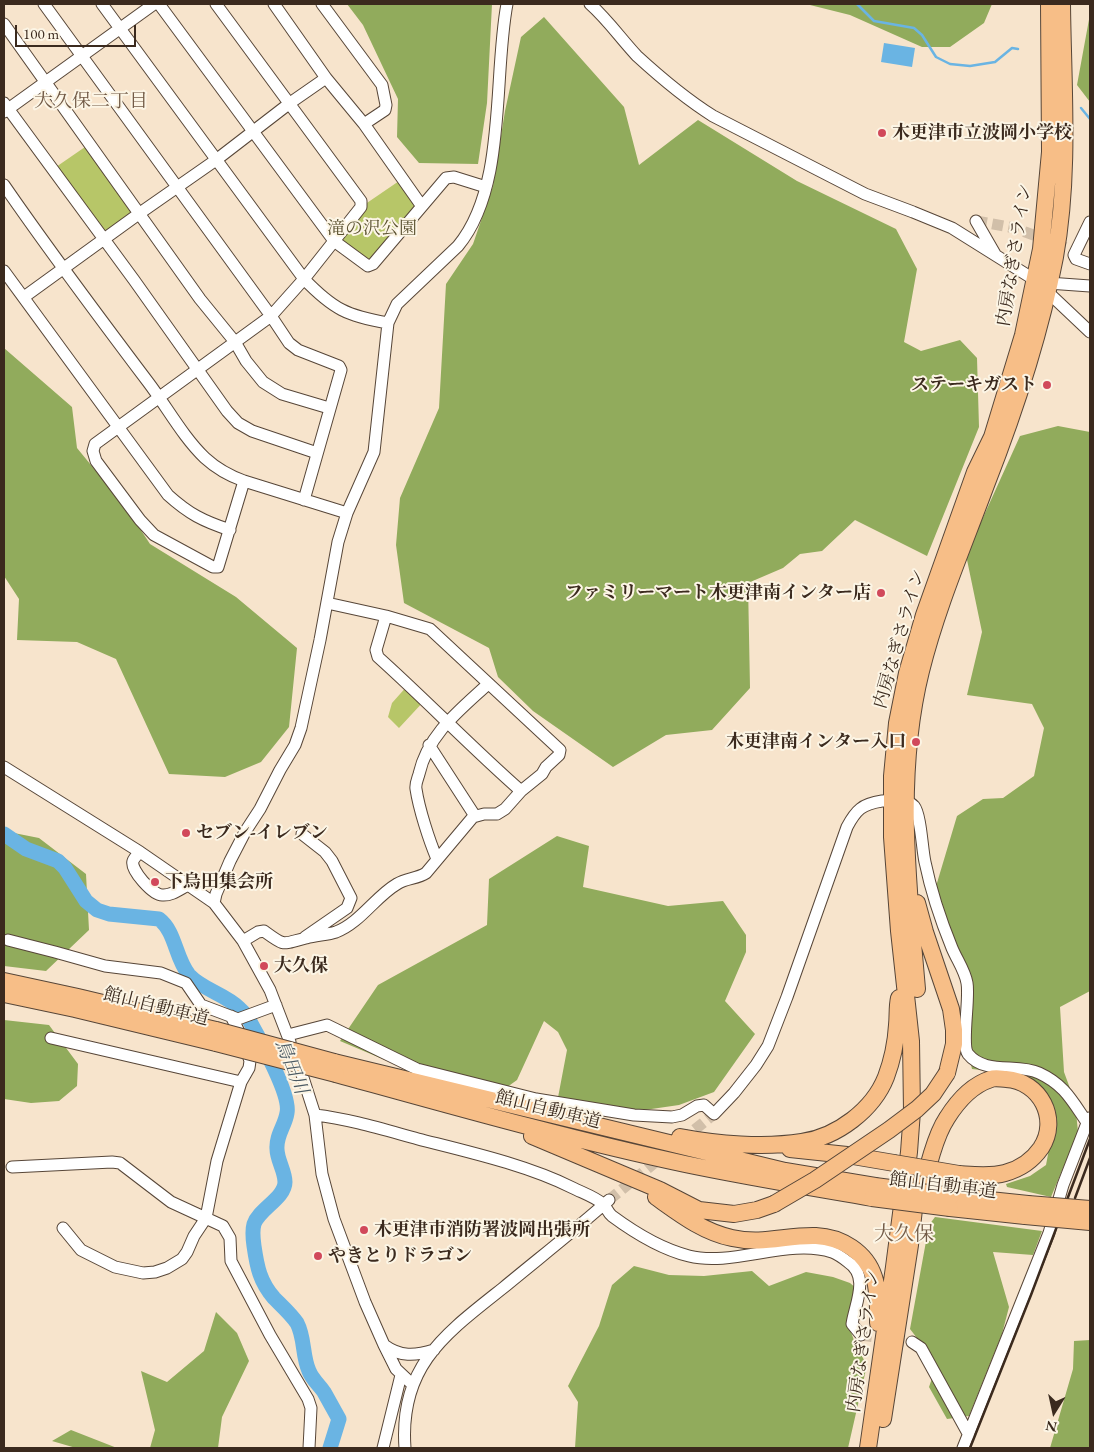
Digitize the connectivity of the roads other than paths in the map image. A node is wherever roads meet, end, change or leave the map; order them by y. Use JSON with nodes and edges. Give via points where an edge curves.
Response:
{"nodes":[{"id":1,"x":44,"y":4,"type":"edge"},
{"id":2,"x":102,"y":4,"type":"edge"},
{"id":3,"x":154,"y":4,"type":"edge"},
{"id":4,"x":159,"y":4,"type":"edge"},
{"id":5,"x":216,"y":4,"type":"edge"},
{"id":6,"x":274,"y":4,"type":"edge"},
{"id":7,"x":322,"y":4,"type":"edge"},
{"id":8,"x":508,"y":4,"type":"edge"},
{"id":9,"x":590,"y":4,"type":"edge"},
{"id":10,"x":1049,"y":4,"type":"edge"},
{"id":11,"x":1062,"y":4,"type":"edge"},
{"id":12,"x":4,"y":24,"type":"edge"},
{"id":13,"x":120,"y":27,"type":"junction"},
{"id":14,"x":81,"y":56,"type":"junction"},
{"id":15,"x":326,"y":78,"type":"junction"},
{"id":16,"x":46,"y":83,"type":"junction"},
{"id":17,"x":290,"y":103,"type":"junction"},
{"id":18,"x":5,"y":108,"type":"edge"},
{"id":19,"x":364,"y":124,"type":"junction"},
{"id":20,"x":252,"y":132,"type":"junction"},
{"id":21,"x":216,"y":160,"type":"junction"},
{"id":22,"x":4,"y":185,"type":"edge"},
{"id":23,"x":177,"y":187,"type":"junction"},
{"id":24,"x":486,"y":187,"type":"junction"},
{"id":25,"x":422,"y":205,"type":"junction"},
{"id":26,"x":140,"y":212,"type":"junction"},
{"id":27,"x":976,"y":221,"type":"dead end"},
{"id":28,"x":1090,"y":222,"type":"edge"},
{"id":29,"x":103,"y":240,"type":"junction"},
{"id":30,"x":334,"y":242,"type":"junction"},
{"id":31,"x":996,"y":256,"type":"junction"},
{"id":32,"x":1090,"y":264,"type":"edge"},
{"id":33,"x":63,"y":270,"type":"junction"},
{"id":34,"x":4,"y":271,"type":"edge"},
{"id":35,"x":304,"y":279,"type":"junction"},
{"id":36,"x":1043,"y":285,"type":"junction"},
{"id":37,"x":1090,"y":286,"type":"edge"},
{"id":38,"x":24,"y":297,"type":"junction"},
{"id":39,"x":271,"y":316,"type":"junction"},
{"id":40,"x":388,"y":323,"type":"junction"},
{"id":41,"x":1090,"y":332,"type":"edge"},
{"id":42,"x":235,"y":342,"type":"junction"},
{"id":43,"x":198,"y":369,"type":"junction"},
{"id":44,"x":160,"y":397,"type":"junction"},
{"id":45,"x":329,"y":408,"type":"junction"},
{"id":46,"x":118,"y":428,"type":"junction"},
{"id":47,"x":317,"y":453,"type":"junction"},
{"id":48,"x":244,"y":481,"type":"junction"},
{"id":49,"x":304,"y":500,"type":"junction"},
{"id":50,"x":347,"y":513,"type":"junction"},
{"id":51,"x":230,"y":530,"type":"junction"},
{"id":52,"x":327,"y":603,"type":"junction"},
{"id":53,"x":386,"y":616,"type":"junction"},
{"id":54,"x":488,"y":684,"type":"junction"},
{"id":55,"x":448,"y":722,"type":"junction"},
{"id":56,"x":429,"y":746,"type":"junction"},
{"id":57,"x":4,"y":767,"type":"edge"},
{"id":58,"x":521,"y":791,"type":"junction"},
{"id":59,"x":898,"y":801,"type":"junction"},
{"id":60,"x":475,"y":816,"type":"junction"},
{"id":61,"x":302,"y":834,"type":"dead end"},
{"id":62,"x":140,"y":852,"type":"junction"},
{"id":63,"x":437,"y":859,"type":"junction"},
{"id":64,"x":908,"y":867,"type":"junction"},
{"id":65,"x":188,"y":885,"type":"junction"},
{"id":66,"x":214,"y":903,"type":"junction"},
{"id":67,"x":304,"y":938,"type":"junction"},
{"id":68,"x":8,"y":940,"type":"dead end"},
{"id":69,"x":243,"y":941,"type":"junction"},
{"id":70,"x":904,"y":975,"type":"junction"},
{"id":71,"x":4,"y":982,"type":"edge"},
{"id":72,"x":4,"y":994,"type":"edge"},
{"id":73,"x":276,"y":1005,"type":"junction"},
{"id":74,"x":231,"y":1016,"type":"junction"},
{"id":75,"x":216,"y":1036,"type":"junction"},
{"id":76,"x":288,"y":1036,"type":"junction"},
{"id":77,"x":51,"y":1038,"type":"dead end"},
{"id":78,"x":335,"y":1068,"type":"junction"},
{"id":79,"x":354,"y":1079,"type":"junction"},
{"id":80,"x":241,"y":1082,"type":"junction"},
{"id":81,"x":542,"y":1114,"type":"junction"},
{"id":82,"x":315,"y":1115,"type":"junction"},
{"id":83,"x":1089,"y":1119,"type":"edge"},
{"id":84,"x":731,"y":1143,"type":"junction"},
{"id":85,"x":593,"y":1161,"type":"junction"},
{"id":86,"x":12,"y":1166,"type":"dead end"},
{"id":87,"x":873,"y":1192,"type":"junction"},
{"id":88,"x":606,"y":1202,"type":"junction"},
{"id":89,"x":1090,"y":1209,"type":"edge"},
{"id":90,"x":1027,"y":1210,"type":"junction"},
{"id":91,"x":206,"y":1218,"type":"junction"},
{"id":92,"x":1090,"y":1222,"type":"edge"},
{"id":93,"x":63,"y":1228,"type":"dead end"},
{"id":94,"x":910,"y":1245,"type":"junction"},
{"id":95,"x":861,"y":1335,"type":"dead end"},
{"id":96,"x":912,"y":1342,"type":"tunnel mouth"},
{"id":97,"x":384,"y":1345,"type":"junction"},
{"id":98,"x":434,"y":1350,"type":"junction"},
{"id":99,"x":879,"y":1365,"type":"junction"},
{"id":100,"x":401,"y":1375,"type":"junction"},
{"id":101,"x":413,"y":1385,"type":"junction"},
{"id":102,"x":968,"y":1435,"type":"junction"},
{"id":103,"x":309,"y":1448,"type":"edge"},
{"id":104,"x":383,"y":1448,"type":"edge"},
{"id":105,"x":406,"y":1448,"type":"edge"},
{"id":106,"x":868,"y":1448,"type":"edge"},
{"id":107,"x":878,"y":1448,"type":"edge"},
{"id":108,"x":963,"y":1448,"type":"edge"}],
"edges":[{"from":1,"to":14,"type":"street"},
{"from":2,"to":13,"type":"street"},
{"from":3,"to":13,"type":"street"},
{"from":4,"to":20,"type":"street"},
{"from":5,"to":17,"type":"street"},
{"from":6,"to":15,"type":"street"},
{"from":7,"to":19,"type":"street","via":[[382,85],[385,110]]},
{"from":8,"to":24,"type":"street","via":[[503,28],[496,129]]},
{"from":9,"to":31,"type":"street","via":[[636,55],[689,102],[865,194],[952,228]]},
{"from":10,"to":36,"type":"highway","name":"内房なぎさライン","via":[[1050,152]]},
{"from":11,"to":36,"type":"highway","name":"内房なぎさライン","via":[[1064,170],[1054,257]]},
{"from":12,"to":16,"type":"street"},
{"from":13,"to":14,"type":"street"},
{"from":13,"to":21,"type":"street"},
{"from":14,"to":16,"type":"street"},
{"from":14,"to":23,"type":"street"},
{"from":15,"to":17,"type":"street"},
{"from":15,"to":19,"type":"street"},
{"from":16,"to":18,"type":"street"},
{"from":16,"to":26,"type":"street"},
{"from":17,"to":20,"type":"street"},
{"from":17,"to":30,"type":"street","via":[[361,201],[361,207]]},
{"from":18,"to":29,"type":"street"},
{"from":19,"to":25,"type":"street"},
{"from":20,"to":21,"type":"street"},
{"from":20,"to":30,"type":"street"},
{"from":21,"to":23,"type":"street"},
{"from":21,"to":35,"type":"street"},
{"from":22,"to":33,"type":"street"},
{"from":23,"to":26,"type":"street"},
{"from":23,"to":39,"type":"street"},
{"from":24,"to":25,"type":"street","via":[[454,177],[446,178]]},
{"from":24,"to":40,"type":"street","via":[[466,236],[397,304]]},
{"from":25,"to":30,"type":"street","via":[[373,264],[368,266]]},
{"from":26,"to":29,"type":"street"},
{"from":26,"to":42,"type":"street","via":[[200,299]]},
{"from":27,"to":31,"type":"street"},
{"from":28,"to":32,"type":"street","via":[[1074,255],[1076,259]]},
{"from":29,"to":33,"type":"street"},
{"from":29,"to":43,"type":"street"},
{"from":30,"to":35,"type":"street"},
{"from":31,"to":36,"type":"street"},
{"from":33,"to":38,"type":"street"},
{"from":33,"to":44,"type":"street"},
{"from":34,"to":38,"type":"street"},
{"from":35,"to":39,"type":"street"},
{"from":35,"to":40,"type":"street","via":[[322,298],[342,311]]},
{"from":36,"to":37,"type":"street"},
{"from":36,"to":41,"type":"street"},
{"from":36,"to":59,"type":"highway","name":"内房なぎさライン","via":[[1038,334],[1022,388],[948,582],[928,645]]},
{"from":38,"to":46,"type":"street"},
{"from":39,"to":42,"type":"street"},
{"from":39,"to":45,"type":"street","via":[[289,343],[298,350],[339,366],[341,370]]},
{"from":40,"to":50,"type":"street","via":[[374,452]]},
{"from":42,"to":43,"type":"street"},
{"from":42,"to":45,"type":"street","via":[[263,382],[282,394]]},
{"from":43,"to":44,"type":"street"},
{"from":43,"to":47,"type":"street","via":[[226,412],[238,423],[252,431]]},
{"from":44,"to":46,"type":"street"},
{"from":44,"to":48,"type":"street","via":[[194,447],[228,475]]},
{"from":45,"to":47,"type":"street"},
{"from":46,"to":51,"type":"street","via":[[168,495],[207,523]]},
{"from":46,"to":51,"type":"street","via":[[95,444],[92,451],[96,461],[154,535],[218,567]]},
{"from":47,"to":49,"type":"street"},
{"from":48,"to":49,"type":"street"},
{"from":48,"to":51,"type":"street"},
{"from":49,"to":50,"type":"street"},
{"from":50,"to":52,"type":"street"},
{"from":52,"to":53,"type":"street"},
{"from":52,"to":66,"type":"street","via":[[295,745],[230,861]]},
{"from":53,"to":54,"type":"street","via":[[430,629]]},
{"from":53,"to":55,"type":"street","via":[[376,650],[378,657]]},
{"from":54,"to":55,"type":"street"},
{"from":54,"to":58,"type":"street","via":[[560,750],[537,780]]},
{"from":55,"to":56,"type":"street"},
{"from":55,"to":58,"type":"street"},
{"from":56,"to":60,"type":"street"},
{"from":56,"to":63,"type":"street","via":[[422,759],[416,787]]},
{"from":57,"to":62,"type":"street"},
{"from":58,"to":60,"type":"street","via":[[506,809],[497,814]]},
{"from":59,"to":64,"type":"highway","name":"内房なぎさライン"},
{"from":59,"to":70,"type":"highway","name":"内房なぎさライン","via":[[892,837]]},
{"from":59,"to":76,"type":"street","via":[[863,806],[855,813],[847,827],[768,1046],[740,1086],[714,1114],[704,1105],[672,1117],[634,1115],[536,1099],[417,1069],[327,1025]]},
{"from":59,"to":83,"type":"street","via":[[913,805],[918,814],[922,852],[937,906],[967,981],[966,1052],[982,1064],[1038,1072],[1063,1088]]},
{"from":60,"to":63,"type":"street"},
{"from":61,"to":67,"type":"street","via":[[332,861],[351,898],[347,908]]},
{"from":62,"to":65,"type":"street"},
{"from":62,"to":65,"type":"street","via":[[133,866],[157,894],[163,896]]},
{"from":63,"to":67,"type":"street","via":[[426,873],[398,883],[337,932]]},
{"from":64,"to":85,"type":"highway","bridge":true,"via":[[925,932],[951,1009],[954,1030],[947,1073],[933,1094],[838,1166],[774,1204],[757,1210],[734,1214],[699,1210]]},
{"from":64,"to":94,"type":"highway","name":"内房なぎさライン","via":[[923,1077],[923,1116]]},
{"from":65,"to":66,"type":"street"},
{"from":66,"to":69,"type":"street"},
{"from":67,"to":69,"type":"street","via":[[290,944],[280,943],[264,931]]},
{"from":68,"to":74,"type":"street","via":[[104,966],[162,973],[186,982],[201,1005]]},
{"from":69,"to":73,"type":"street"},
{"from":70,"to":84,"type":"highway","via":[[886,1078],[863,1110],[847,1124],[804,1142]]},
{"from":70,"to":99,"type":"highway","name":"内房なぎさライン","via":[[912,1074],[909,1152]]},
{"from":71,"to":75,"type":"highway","name":"館山自動車道","via":[[78,996]]},
{"from":72,"to":75,"type":"highway","name":"館山自動車道"},
{"from":73,"to":74,"type":"street","via":[[238,1019]]},
{"from":73,"to":76,"type":"street"},
{"from":74,"to":80,"type":"street","via":[[250,1062]]},
{"from":75,"to":78,"type":"highway","name":"館山自動車道","bridge":true},
{"from":76,"to":82,"type":"street"},
{"from":77,"to":80,"type":"street"},
{"from":78,"to":79,"type":"highway","name":"館山自動車道"},
{"from":78,"to":81,"type":"highway","name":"館山自動車道","via":[[490,1099]]},
{"from":79,"to":85,"type":"highway","via":[[485,1119]]},
{"from":79,"to":87,"type":"highway","name":"館山自動車道","via":[[684,1164]]},
{"from":80,"to":91,"type":"street","via":[[217,1161]]},
{"from":81,"to":84,"type":"highway"},
{"from":81,"to":87,"type":"highway","name":"館山自動車道"},
{"from":82,"to":88,"type":"street","via":[[372,1126],[541,1174]]},
{"from":82,"to":97,"type":"street","via":[[322,1174],[334,1219]]},
{"from":83,"to":102,"type":"street","via":[[1063,1185],[1049,1233]]},
{"from":84,"to":94,"type":"highway","bridge":true,"via":[[847,1155],[894,1163],[959,1174],[983,1176],[1004,1173],[1032,1160],[1045,1142],[1049,1127],[1045,1104],[1023,1082],[993,1078],[971,1090],[946,1119],[938,1136],[926,1177]]},
{"from":85,"to":99,"type":"highway","via":[[710,1231],[762,1242],[816,1236],[850,1246],[864,1259],[874,1277],[878,1298]]},
{"from":86,"to":91,"type":"street","via":[[120,1163],[171,1202]]},
{"from":87,"to":90,"type":"highway","name":"館山自動車道","bridge":true},
{"from":88,"to":95,"type":"street","via":[[610,1214],[637,1234],[688,1256],[706,1259],[810,1248],[833,1252],[851,1263],[860,1278],[852,1324]]},
{"from":88,"to":98,"type":"street","via":[[466,1316]]},
{"from":89,"to":90,"type":"highway","name":"館山自動車道","bridge":true},
{"from":90,"to":92,"type":"highway","name":"館山自動車道","bridge":true},
{"from":91,"to":93,"type":"street","via":[[182,1259],[168,1268],[143,1273],[115,1267],[81,1250]]},
{"from":91,"to":103,"type":"street","via":[[223,1226],[230,1238],[230,1260],[308,1399],[311,1408]]},
{"from":94,"to":107,"type":"highway","name":"内房なぎさライン"},
{"from":96,"to":102,"type":"street","via":[[921,1348]]},
{"from":97,"to":98,"type":"street","via":[[393,1352],[404,1354]]},
{"from":97,"to":100,"type":"street"},
{"from":98,"to":101,"type":"street"},
{"from":99,"to":106,"type":"highway","name":"内房なぎさライン"},
{"from":100,"to":101,"type":"street"},
{"from":100,"to":104,"type":"street"},
{"from":101,"to":105,"type":"street","via":[[404,1432]]},
{"from":102,"to":108,"type":"street"}]}
